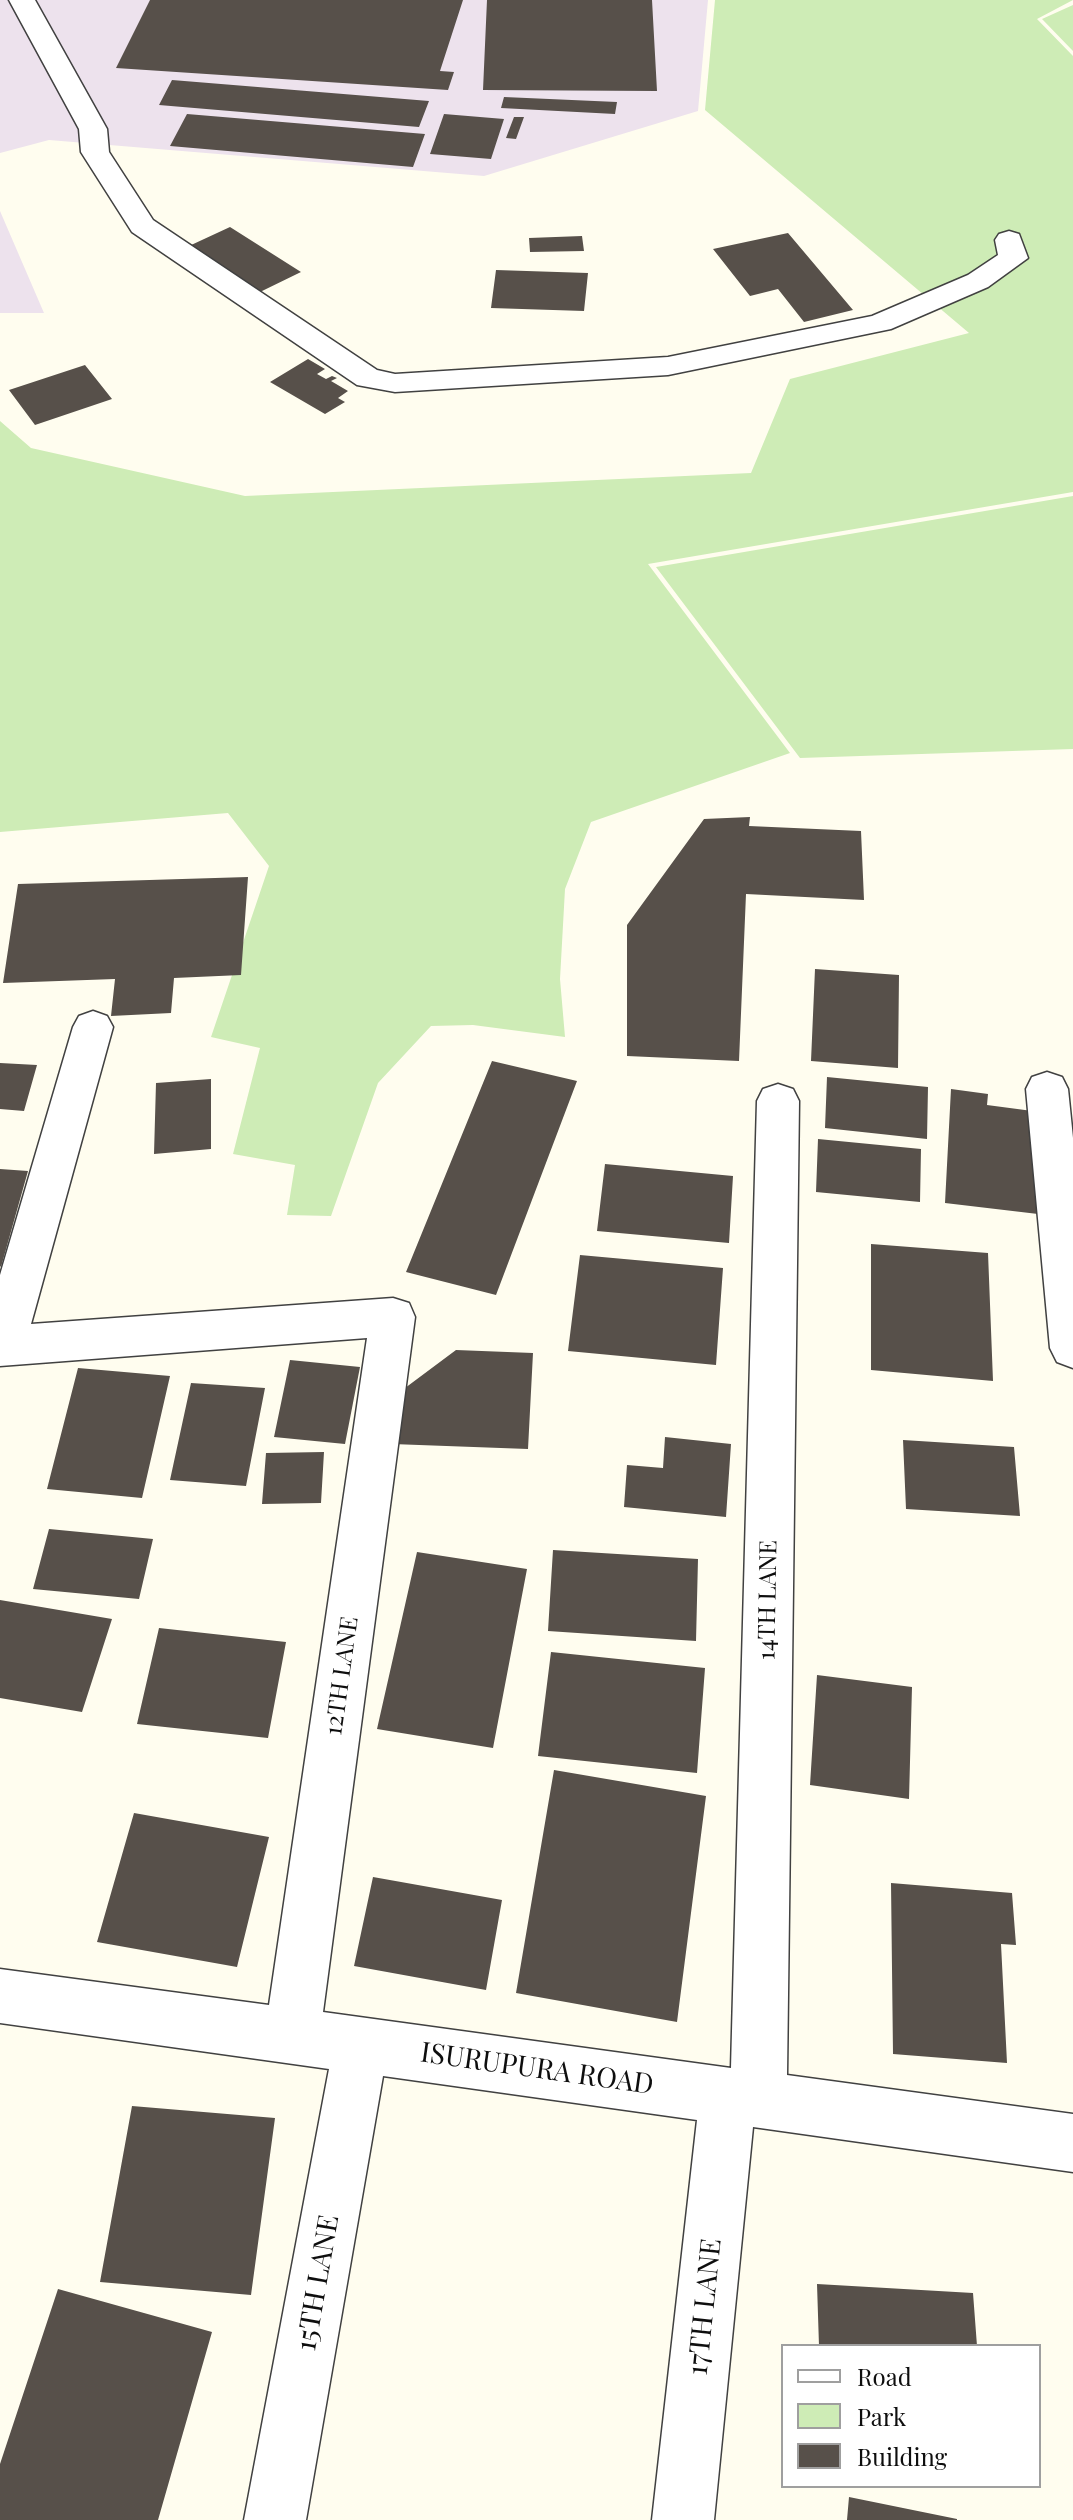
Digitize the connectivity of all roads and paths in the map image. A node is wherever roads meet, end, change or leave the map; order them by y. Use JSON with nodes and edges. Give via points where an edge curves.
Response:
{"nodes":[{"id":1,"x":22,"y":0,"type":"edge"},
{"id":2,"x":1009,"y":240,"type":"dead end"},
{"id":3,"x":93,"y":1027,"type":"dead end"},
{"id":4,"x":1047,"y":1089,"type":"dead end"},
{"id":5,"x":778,"y":1101,"type":"dead end"},
{"id":6,"x":1073,"y":1348,"type":"edge"},
{"id":7,"x":3,"y":1355,"type":"edge"},
{"id":8,"x":0,"y":1996,"type":"edge"},
{"id":9,"x":292,"y":2035,"type":"junction"},
{"id":10,"x":361,"y":2045,"type":"junction"},
{"id":11,"x":743,"y":2097,"type":"junction"},
{"id":12,"x":1073,"y":2143,"type":"edge"},
{"id":13,"x":275,"y":2520,"type":"edge"},
{"id":14,"x":683,"y":2520,"type":"edge"}],
"edges":[{"from":1,"to":2,"type":"street","via":[[93,129],[95,152],[142,226],[368,378],[395,383],[668,366],[880,323],[978,281],[1013,258]]},
{"from":3,"to":7,"type":"street"},
{"from":4,"to":6,"type":"street"},
{"from":5,"to":11,"type":"street","name":"14TH LANE"},
{"from":7,"to":9,"type":"street","name":"12TH LANE","via":[[393,1317]]},
{"from":8,"to":9,"type":"street","name":"ISURUPURA ROAD"},
{"from":9,"to":10,"type":"street","name":"ISURUPURA ROAD"},
{"from":10,"to":11,"type":"street","name":"ISURUPURA ROAD"},
{"from":10,"to":13,"type":"street","name":"15TH LANE"},
{"from":11,"to":12,"type":"street","name":"ISURUPURA ROAD"},
{"from":11,"to":14,"type":"street","name":"17TH LANE"}]}
